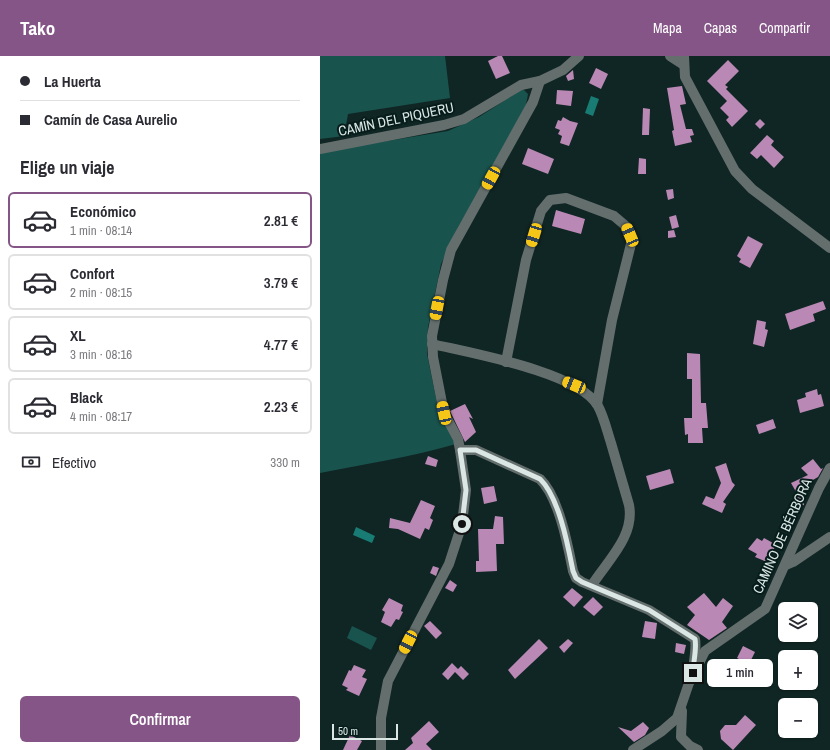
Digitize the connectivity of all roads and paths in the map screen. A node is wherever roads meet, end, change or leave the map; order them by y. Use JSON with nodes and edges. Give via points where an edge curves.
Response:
{"nodes":[{"id":1,"x":580,"y":56,"type":"edge"},
{"id":2,"x":670,"y":56,"type":"edge"},
{"id":3,"x":684,"y":61,"type":"edge"},
{"id":4,"x":540,"y":81,"type":"junction"},
{"id":5,"x":320,"y":149,"type":"edge"},
{"id":6,"x":830,"y":248,"type":"edge"},
{"id":7,"x":432,"y":344,"type":"junction"},
{"id":8,"x":506,"y":362,"type":"junction"},
{"id":9,"x":597,"y":404,"type":"junction"},
{"id":10,"x":460,"y":450,"type":"junction"},
{"id":11,"x":830,"y":468,"type":"edge"},
{"id":12,"x":830,"y":537,"type":"edge"},
{"id":13,"x":786,"y":565,"type":"junction"},
{"id":14,"x":592,"y":585,"type":"junction"},
{"id":15,"x":693,"y":673,"type":"junction"},
{"id":16,"x":682,"y":701,"type":"junction"},
{"id":17,"x":381,"y":750,"type":"edge"},
{"id":18,"x":633,"y":750,"type":"edge"},
{"id":19,"x":698,"y":750,"type":"edge"}],
"edges":[{"from":1,"to":4,"type":"street","name":"CAMÍN DEL PIQUERU","via":[[564,70]]},
{"from":2,"to":3,"type":"street"},
{"from":3,"to":6,"type":"street","via":[[685,77],[735,171],[752,189]]},
{"from":4,"to":5,"type":"street","name":"CAMÍN DEL PIQUERU","via":[[521,85],[464,119]]},
{"from":4,"to":7,"type":"street","via":[[533,102],[450,250]]},
{"from":7,"to":8,"type":"street"},
{"from":7,"to":10,"type":"street","via":[[444,413],[458,439]]},
{"from":8,"to":9,"type":"street","via":[[574,385]]},
{"from":8,"to":9,"type":"street","via":[[526,260],[545,204],[555,198],[566,198],[614,216],[627,227],[631,244],[612,320]]},
{"from":9,"to":14,"type":"street","via":[[605,422],[631,518],[624,539]]},
{"from":10,"to":14,"type":"street","via":[[476,450],[546,484],[563,526],[576,578]]},
{"from":10,"to":17,"type":"street","via":[[466,490],[462,524],[449,564],[388,681],[381,718]]},
{"from":11,"to":13,"type":"street","name":"CAMINO DE BÉRBORA"},
{"from":12,"to":13,"type":"street"},
{"from":13,"to":15,"type":"street","name":"CAMINO DE BÉRBORA","via":[[773,587],[765,609],[710,646]]},
{"from":14,"to":15,"type":"street","via":[[649,610],[695,639]]},
{"from":15,"to":16,"type":"street","name":"CAMINO DE BÉRBORA"},
{"from":16,"to":18,"type":"street","name":"CAMINO DE BÉRBORA","via":[[677,718]]},
{"from":16,"to":19,"type":"street","via":[[681,737]]}]}
